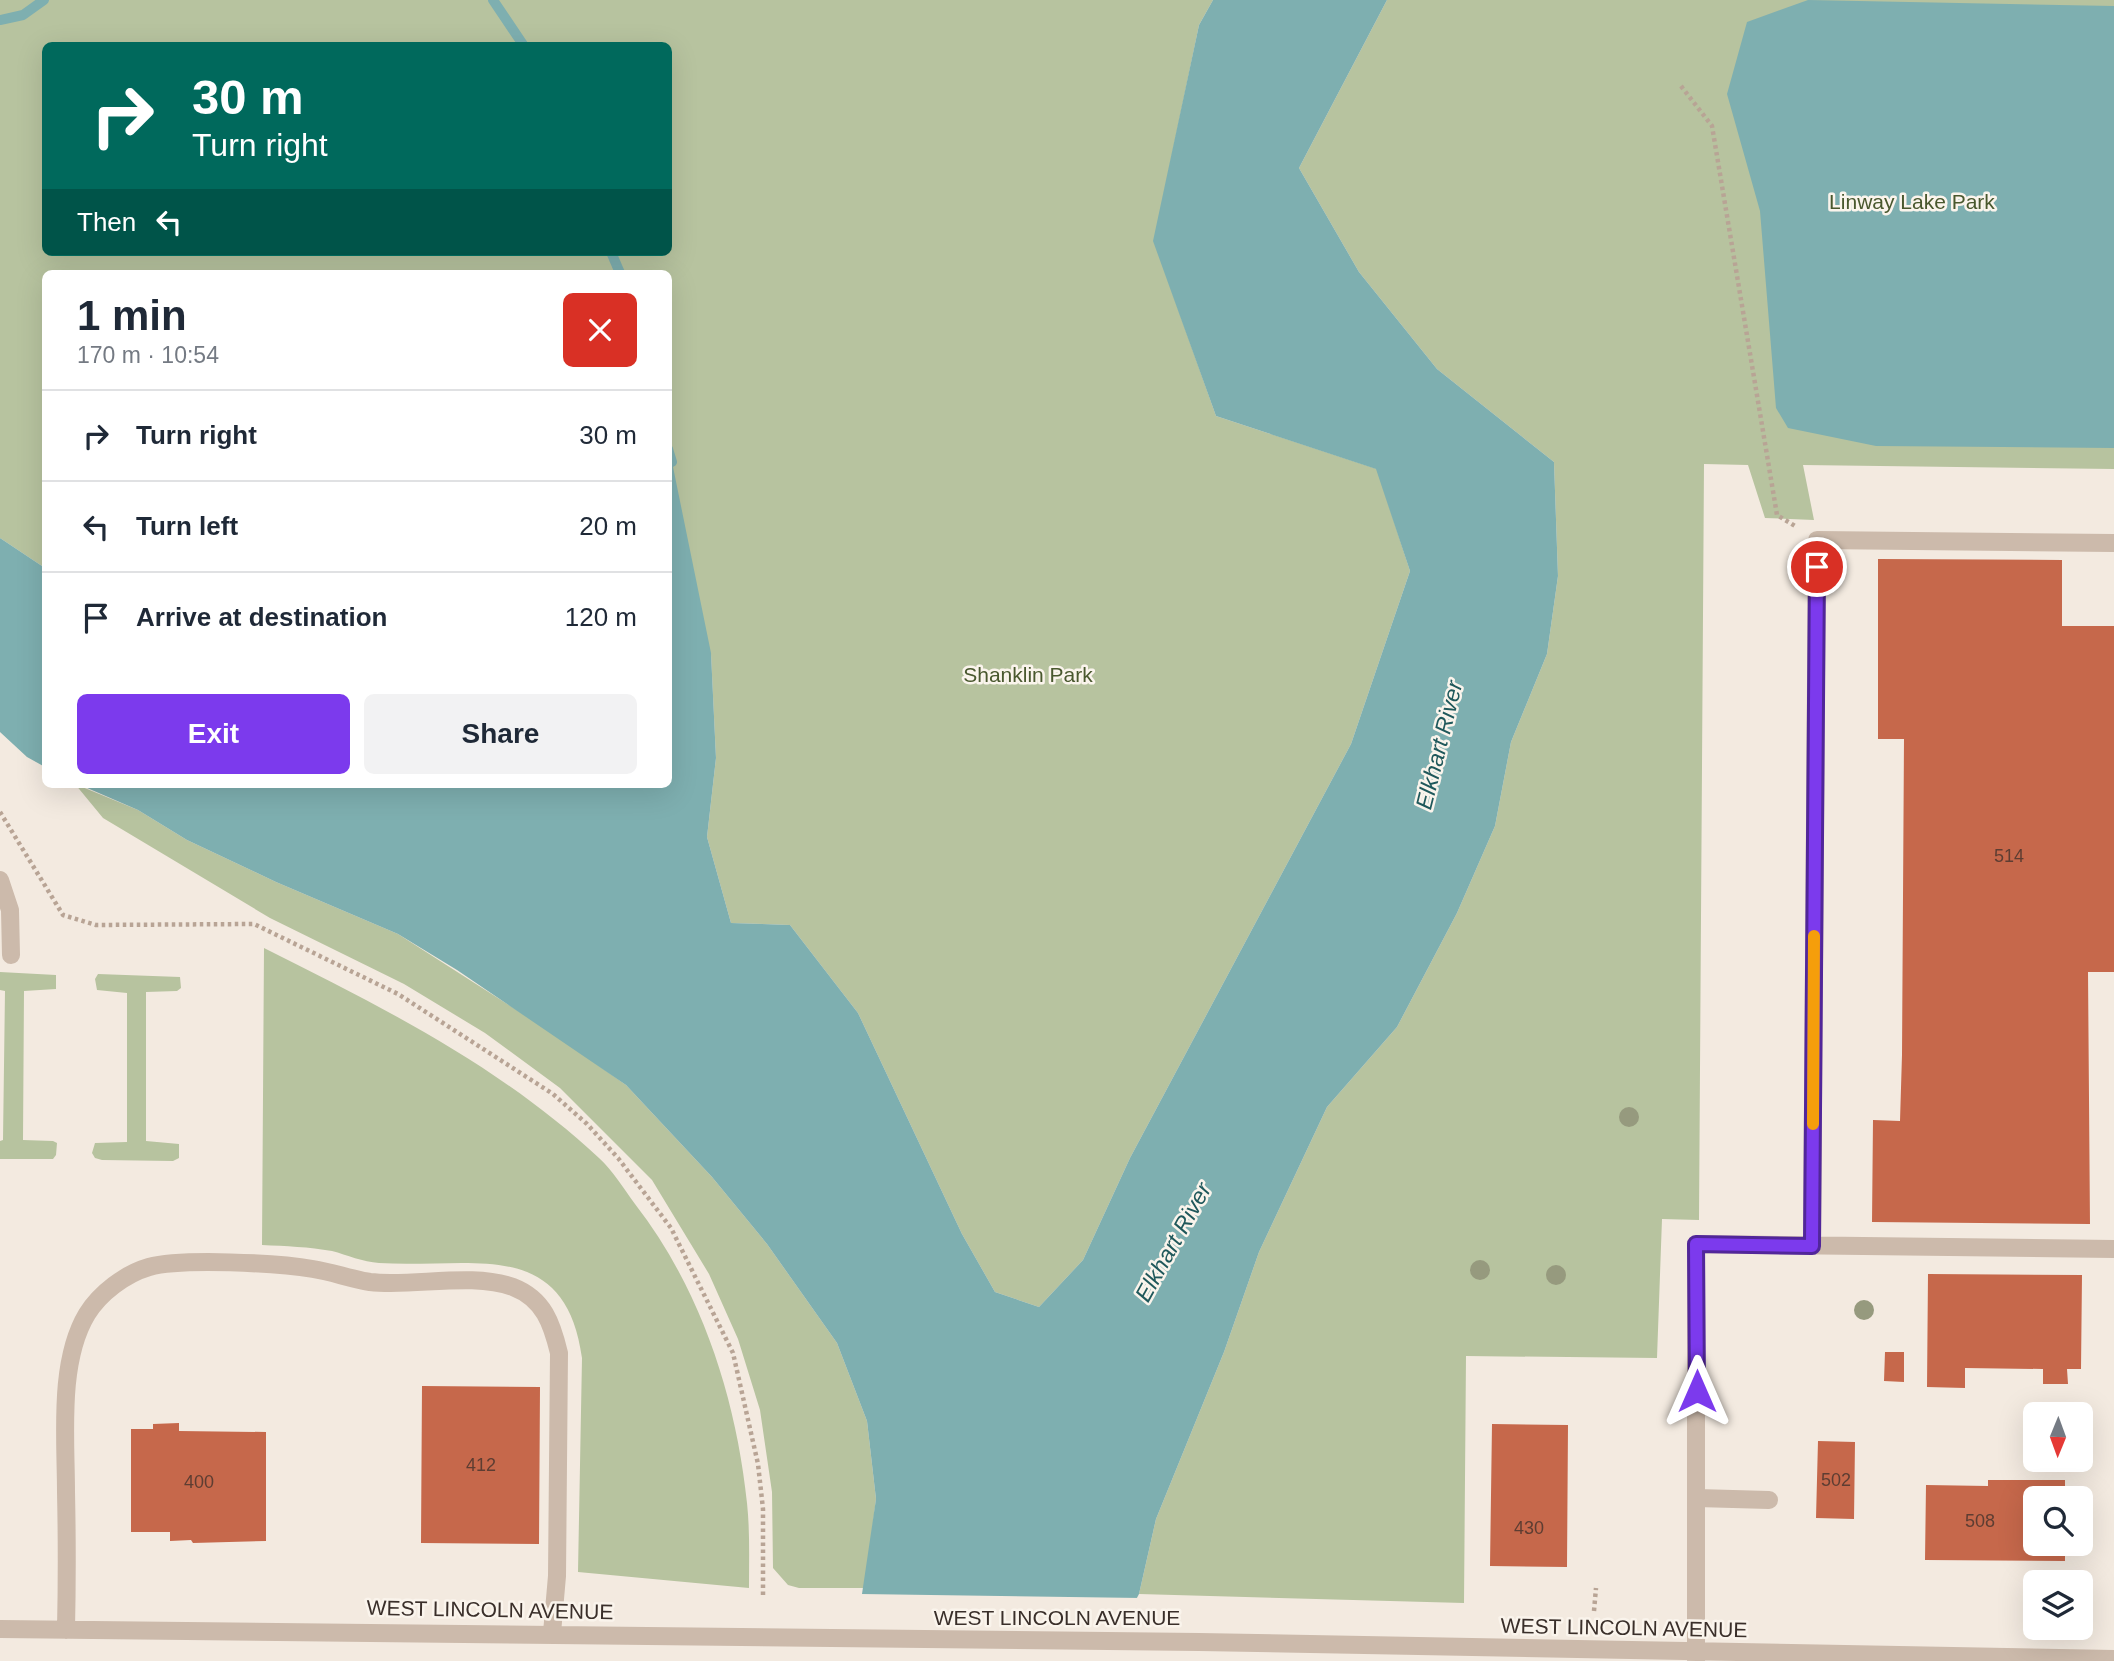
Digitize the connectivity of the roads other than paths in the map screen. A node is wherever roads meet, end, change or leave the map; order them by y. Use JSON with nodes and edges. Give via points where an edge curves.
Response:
{"nodes":[{"id":1,"x":2114,"y":543,"type":"edge"},
{"id":2,"x":0,"y":880,"type":"edge"},
{"id":3,"x":11,"y":954,"type":"dead end"},
{"id":4,"x":1812,"y":1246,"type":"junction"},
{"id":5,"x":2114,"y":1249,"type":"edge"},
{"id":6,"x":1697,"y":1498,"type":"junction"},
{"id":7,"x":1769,"y":1500,"type":"dead end"},
{"id":8,"x":0,"y":1629,"type":"edge"},
{"id":9,"x":66,"y":1630,"type":"junction"},
{"id":10,"x":552,"y":1633,"type":"junction"},
{"id":11,"x":1696,"y":1656,"type":"edge"},
{"id":12,"x":2114,"y":1659,"type":"edge"},
{"id":13,"x":2072,"y":1660,"type":"edge"}],
"edges":[{"from":1,"to":4,"type":"street","via":[[1817,540]]},
{"from":2,"to":3,"type":"street","via":[[10,910]]},
{"from":4,"to":5,"type":"street"},
{"from":4,"to":6,"type":"street","via":[[1696,1244]]},
{"from":6,"to":7,"type":"street"},
{"from":6,"to":11,"type":"street"},
{"from":8,"to":9,"type":"street","name":"WEST LINCOLN AVENUE"},
{"from":9,"to":10,"type":"street","name":"WEST LINCOLN AVENUE"},
{"from":9,"to":10,"type":"street","via":[[68,1387],[86,1316],[99,1298],[149,1267],[251,1264],[314,1269],[371,1282],[484,1282],[513,1287],[538,1302],[552,1323],[559,1353],[557,1576]]},
{"from":10,"to":11,"type":"street","name":"WEST LINCOLN AVENUE","via":[[1199,1642]]},
{"from":11,"to":13,"type":"street","name":"WEST LINCOLN AVENUE"},
{"from":12,"to":13,"type":"street","name":"WEST LINCOLN AVENUE"}]}
